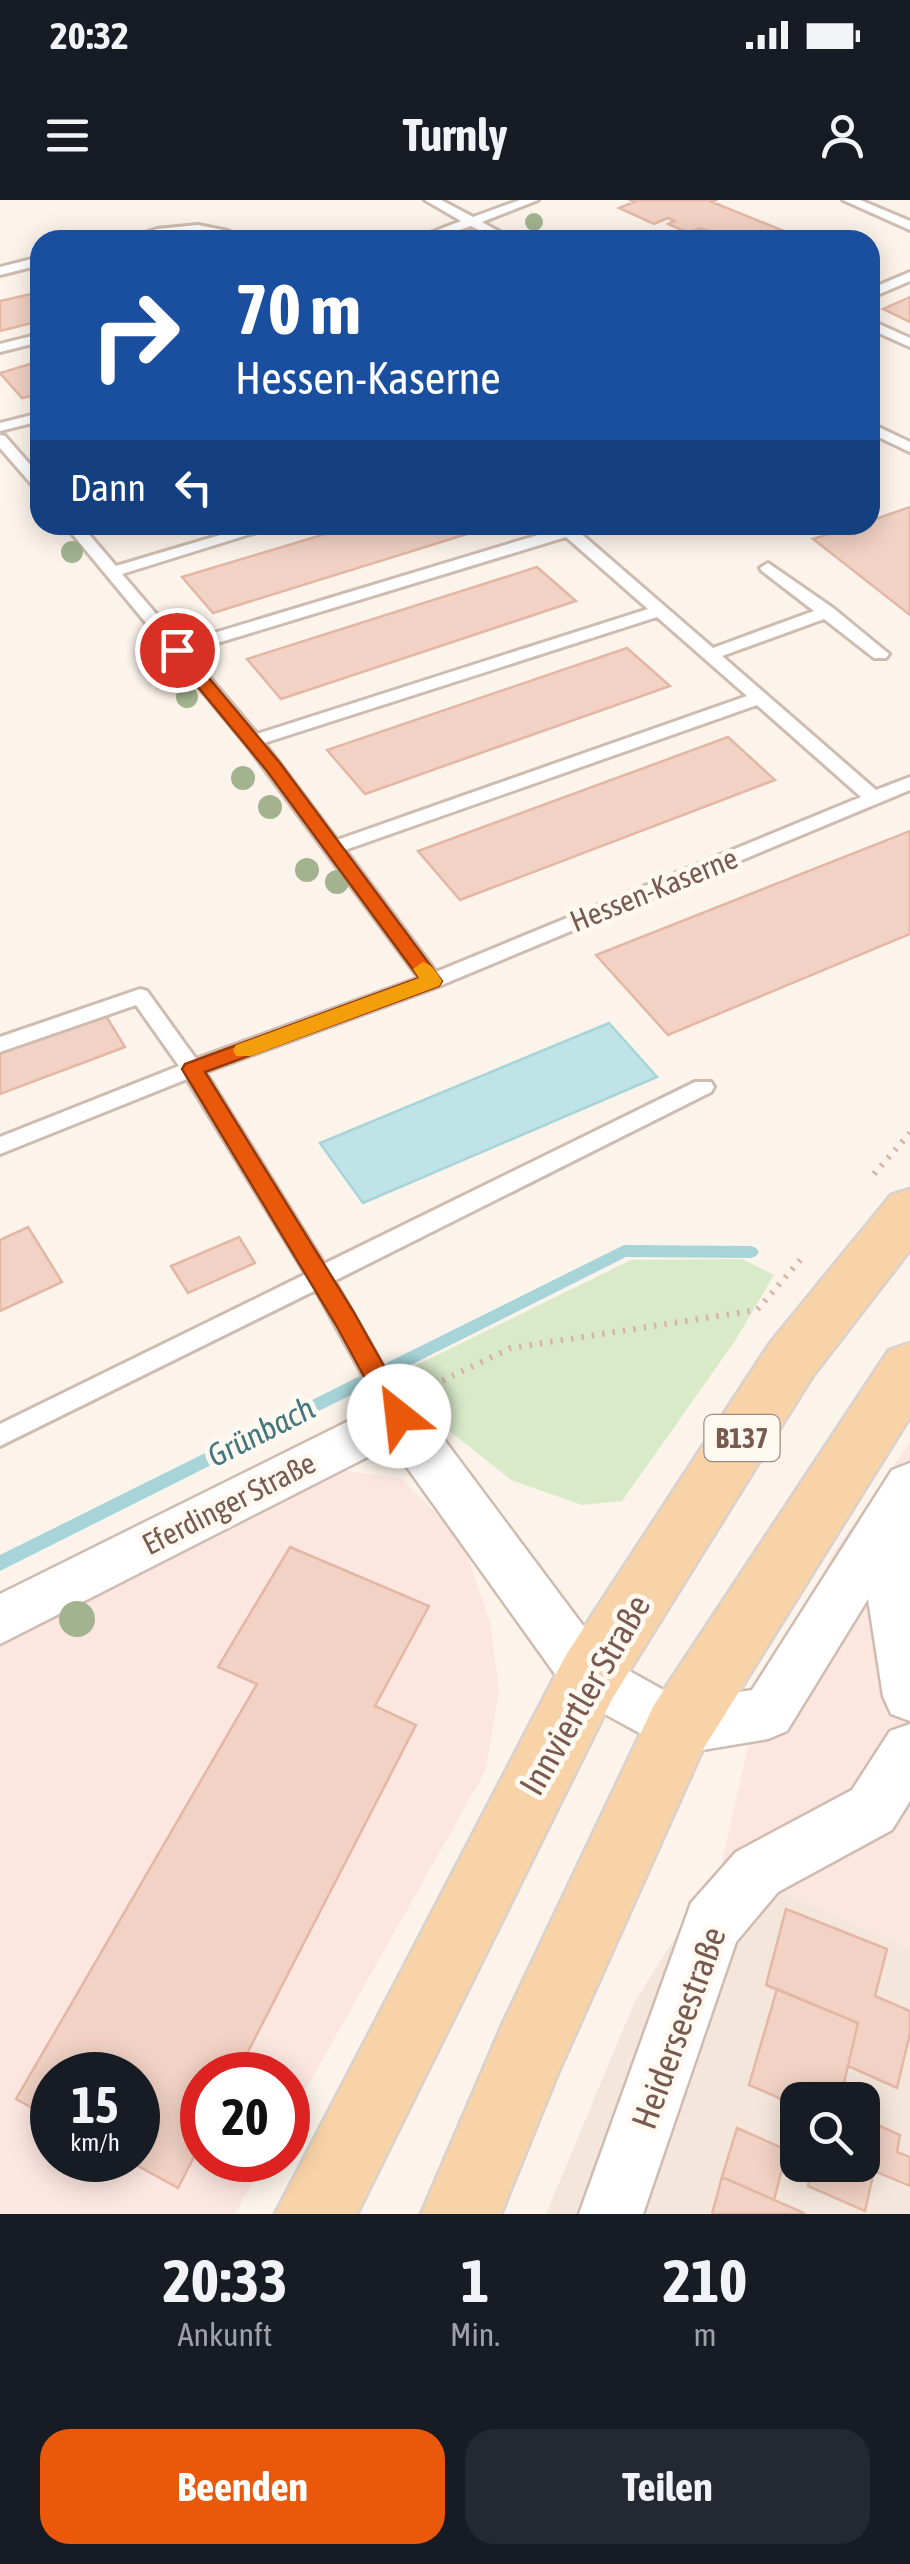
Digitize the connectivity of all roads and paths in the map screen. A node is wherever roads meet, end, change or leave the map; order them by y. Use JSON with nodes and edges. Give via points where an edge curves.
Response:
{"nodes":[{"id":1,"x":431,"y":200,"type":"edge"},
{"id":2,"x":532,"y":200,"type":"edge"},
{"id":3,"x":849,"y":200,"type":"edge"},
{"id":4,"x":471,"y":221,"type":"junction"},
{"id":5,"x":910,"y":226,"type":"edge"},
{"id":6,"x":173,"y":230,"type":"edge"},
{"id":7,"x":214,"y":230,"type":"edge"},
{"id":8,"x":446,"y":230,"type":"edge"},
{"id":9,"x":489,"y":230,"type":"edge"},
{"id":10,"x":30,"y":263,"type":"edge"},
{"id":11,"x":0,"y":270,"type":"edge"},
{"id":12,"x":910,"y":276,"type":"edge"},
{"id":13,"x":880,"y":290,"type":"edge"},
{"id":14,"x":880,"y":329,"type":"edge"},
{"id":15,"x":30,"y":340,"type":"edge"},
{"id":16,"x":910,"y":343,"type":"edge"},
{"id":17,"x":0,"y":348,"type":"edge"},
{"id":18,"x":30,"y":419,"type":"edge"},
{"id":19,"x":0,"y":427,"type":"edge"},
{"id":20,"x":880,"y":432,"type":"edge"},
{"id":21,"x":0,"y":439,"type":"edge"},
{"id":22,"x":910,"y":448,"type":"edge"},
{"id":23,"x":30,"y":474,"type":"edge"},
{"id":24,"x":82,"y":535,"type":"edge"},
{"id":25,"x":237,"y":535,"type":"edge"},
{"id":26,"x":544,"y":535,"type":"edge"},
{"id":27,"x":574,"y":535,"type":"edge"},
{"id":28,"x":768,"y":568,"type":"dead end"},
{"id":29,"x":112,"y":572,"type":"junction"},
{"id":30,"x":660,"y":610,"type":"junction"},
{"id":31,"x":827,"y":612,"type":"junction"},
{"id":32,"x":177,"y":650,"type":"junction"},
{"id":33,"x":712,"y":654,"type":"junction"},
{"id":34,"x":880,"y":654,"type":"dead end"},
{"id":35,"x":762,"y":698,"type":"junction"},
{"id":36,"x":253,"y":741,"type":"junction"},
{"id":37,"x":910,"y":784,"type":"edge"},
{"id":38,"x":876,"y":800,"type":"junction"},
{"id":39,"x":335,"y":847,"type":"junction"},
{"id":40,"x":432,"y":981,"type":"junction"},
{"id":41,"x":0,"y":1045,"type":"edge"},
{"id":42,"x":192,"y":1069,"type":"junction"},
{"id":43,"x":703,"y":1087,"type":"dead end"},
{"id":44,"x":910,"y":1132,"type":"edge"},
{"id":45,"x":0,"y":1146,"type":"edge"},
{"id":46,"x":886,"y":1200,"type":"edge"},
{"id":47,"x":809,"y":1250,"type":"dead end"},
{"id":48,"x":318,"y":1275,"type":"junction"},
{"id":49,"x":910,"y":1367,"type":"edge"},
{"id":50,"x":399,"y":1416,"type":"junction"},
{"id":51,"x":0,"y":1436,"type":"edge"},
{"id":52,"x":907,"y":1490,"type":"edge"},
{"id":53,"x":0,"y":1620,"type":"edge"},
{"id":54,"x":589,"y":1676,"type":"junction"},
{"id":55,"x":910,"y":1696,"type":"edge"},
{"id":56,"x":678,"y":1728,"type":"junction"},
{"id":57,"x":910,"y":1750,"type":"edge"},
{"id":58,"x":315,"y":2214,"type":"edge"},
{"id":59,"x":461,"y":2214,"type":"edge"},
{"id":60,"x":611,"y":2214,"type":"edge"}],
"edges":[{"from":1,"to":4,"type":"lane"},
{"from":2,"to":4,"type":"lane"},
{"from":3,"to":5,"type":"lane"},
{"from":4,"to":8,"type":"lane"},
{"from":4,"to":9,"type":"lane"},
{"from":6,"to":7,"type":"lane"},
{"from":10,"to":11,"type":"lane"},
{"from":12,"to":13,"type":"lane"},
{"from":14,"to":16,"type":"lane"},
{"from":15,"to":17,"type":"lane"},
{"from":18,"to":19,"type":"lane"},
{"from":20,"to":22,"type":"lane"},
{"from":21,"to":23,"type":"lane"},
{"from":24,"to":29,"type":"lane"},
{"from":25,"to":29,"type":"lane"},
{"from":26,"to":32,"type":"lane"},
{"from":27,"to":30,"type":"lane"},
{"from":28,"to":31,"type":"lane"},
{"from":29,"to":32,"type":"lane"},
{"from":30,"to":33,"type":"lane"},
{"from":30,"to":36,"type":"lane"},
{"from":31,"to":33,"type":"lane"},
{"from":31,"to":34,"type":"lane"},
{"from":32,"to":36,"type":"lane"},
{"from":33,"to":35,"type":"lane"},
{"from":35,"to":38,"type":"lane"},
{"from":35,"to":39,"type":"lane"},
{"from":36,"to":39,"type":"lane"},
{"from":37,"to":38,"type":"lane","name":"Hessen-Kaserne"},
{"from":38,"to":40,"type":"lane","name":"Hessen-Kaserne"},
{"from":39,"to":40,"type":"lane"},
{"from":40,"to":42,"type":"lane","name":"Hessen-Kaserne"},
{"from":41,"to":42,"type":"lane","via":[[140,996]]},
{"from":42,"to":45,"type":"lane","name":"Hessen-Kaserne"},
{"from":42,"to":48,"type":"lane"},
{"from":43,"to":48,"type":"lane"},
{"from":44,"to":46,"type":"path"},
{"from":46,"to":54,"type":"main road","name":"Innviertler Straße","number":"B137"},
{"from":47,"to":50,"type":"path","via":[[757,1310],[511,1348],[438,1380]]},
{"from":48,"to":50,"type":"lane"},
{"from":48,"to":51,"type":"lane"},
{"from":49,"to":56,"type":"main road"},
{"from":50,"to":53,"type":"street","name":"Eferdinger Straße"},
{"from":50,"to":54,"type":"street"},
{"from":52,"to":55,"type":"street","via":[[886,1549]]},
{"from":52,"to":56,"type":"street","via":[[768,1713]]},
{"from":54,"to":56,"type":"street"},
{"from":54,"to":58,"type":"main road","name":"Innviertler Straße","number":"B137"},
{"from":56,"to":59,"type":"main road"},
{"from":57,"to":60,"type":"street","name":"Heiderseestraße","via":[[872,1810],[757,1872],[712,1924]]}]}
